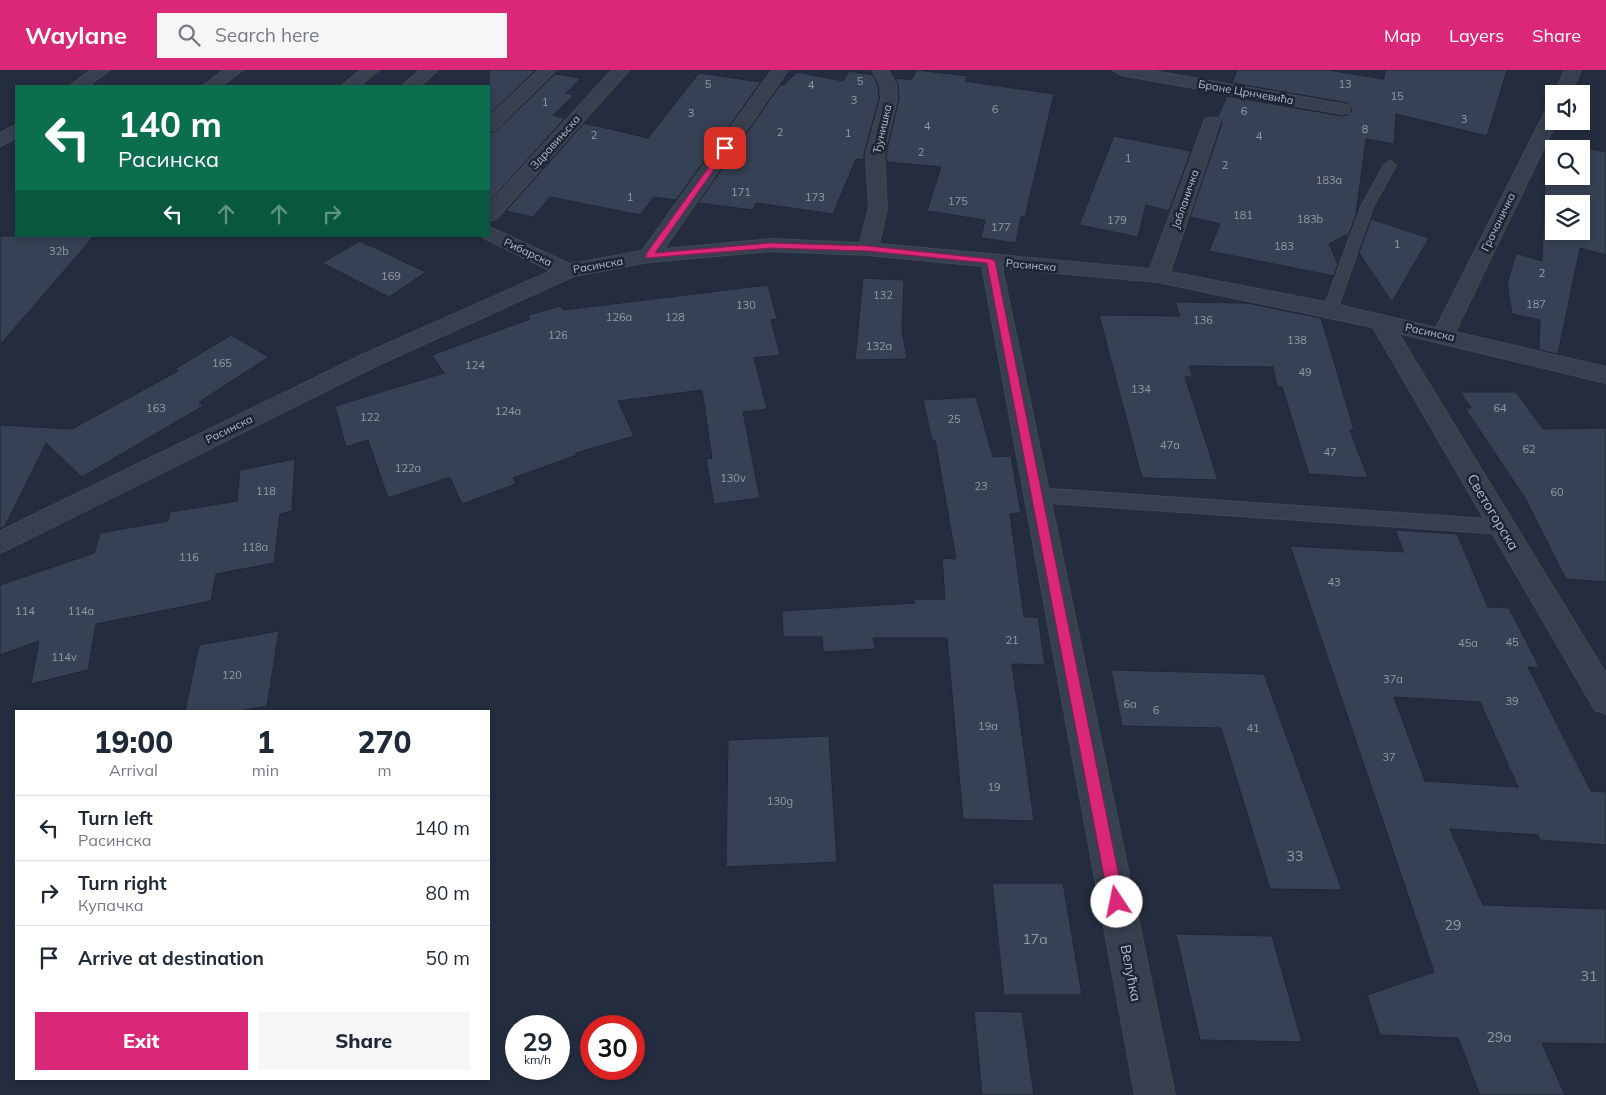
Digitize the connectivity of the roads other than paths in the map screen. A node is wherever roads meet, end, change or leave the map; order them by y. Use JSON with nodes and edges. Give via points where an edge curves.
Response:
{"nodes":[{"id":1,"x":102,"y":70,"type":"edge"},
{"id":2,"x":235,"y":70,"type":"edge"},
{"id":3,"x":371,"y":70,"type":"edge"},
{"id":4,"x":430,"y":70,"type":"edge"},
{"id":5,"x":548,"y":70,"type":"edge"},
{"id":6,"x":621,"y":70,"type":"edge"},
{"id":7,"x":780,"y":70,"type":"edge"},
{"id":8,"x":880,"y":70,"type":"edge"},
{"id":9,"x":1121,"y":70,"type":"edge"},
{"id":10,"x":1573,"y":70,"type":"edge"},
{"id":11,"x":80,"y":85,"type":"edge"},
{"id":12,"x":212,"y":85,"type":"edge"},
{"id":13,"x":350,"y":85,"type":"edge"},
{"id":14,"x":411,"y":85,"type":"edge"},
{"id":15,"x":1566,"y":85,"type":"edge"},
{"id":16,"x":1342,"y":109,"type":"dead end"},
{"id":17,"x":1212,"y":122,"type":"dead end"},
{"id":18,"x":490,"y":125,"type":"edge"},
{"id":19,"x":1545,"y":128,"type":"edge"},
{"id":20,"x":15,"y":131,"type":"edge"},
{"id":21,"x":0,"y":142,"type":"edge"},
{"id":22,"x":15,"y":143,"type":"edge"},
{"id":23,"x":1390,"y":164,"type":"dead end"},
{"id":24,"x":490,"y":214,"type":"edge"},
{"id":25,"x":490,"y":233,"type":"edge"},
{"id":26,"x":868,"y":249,"type":"junction"},
{"id":27,"x":649,"y":256,"type":"junction"},
{"id":28,"x":991,"y":261,"type":"junction"},
{"id":29,"x":568,"y":271,"type":"junction"},
{"id":30,"x":1158,"y":276,"type":"junction"},
{"id":31,"x":1330,"y":310,"type":"junction"},
{"id":32,"x":1380,"y":322,"type":"junction"},
{"id":33,"x":1443,"y":335,"type":"junction"},
{"id":34,"x":1606,"y":375,"type":"edge"},
{"id":35,"x":1036,"y":496,"type":"junction"},
{"id":36,"x":1502,"y":527,"type":"junction"},
{"id":37,"x":0,"y":543,"type":"edge"},
{"id":38,"x":1606,"y":701,"type":"edge"},
{"id":39,"x":1155,"y":1095,"type":"edge"}],
"edges":[{"from":1,"to":11,"type":"street"},
{"from":2,"to":12,"type":"street"},
{"from":3,"to":13,"type":"street"},
{"from":4,"to":14,"type":"street"},
{"from":5,"to":18,"type":"street"},
{"from":6,"to":24,"type":"street","name":"Здравињска"},
{"from":7,"to":27,"type":"street"},
{"from":8,"to":26,"type":"street","name":"Ђунишка","via":[[888,84],[889,99],[874,154],[878,208]]},
{"from":9,"to":16,"type":"street","name":"Бране Црнчевића"},
{"from":10,"to":15,"type":"street"},
{"from":17,"to":30,"type":"street","name":"Јабланичка"},
{"from":19,"to":33,"type":"street","name":"Грачаничка"},
{"from":20,"to":21,"type":"street"},
{"from":21,"to":22,"type":"street"},
{"from":23,"to":31,"type":"lane","via":[[1367,207]]},
{"from":25,"to":29,"type":"street","name":"Рибарска"},
{"from":26,"to":27,"type":"street","name":"Расинска","via":[[771,245]]},
{"from":26,"to":28,"type":"street","name":"Расинска"},
{"from":27,"to":29,"type":"street","name":"Расинска"},
{"from":28,"to":30,"type":"street","name":"Расинска"},
{"from":28,"to":35,"type":"street","name":"Велућка"},
{"from":29,"to":37,"type":"street","name":"Расинска","via":[[370,360]]},
{"from":30,"to":31,"type":"street","name":"Расинска"},
{"from":31,"to":32,"type":"street","name":"Расинска"},
{"from":32,"to":33,"type":"street","name":"Расинска"},
{"from":32,"to":36,"type":"street","name":"Светогорска"},
{"from":33,"to":34,"type":"street","name":"Расинска"},
{"from":35,"to":36,"type":"lane"},
{"from":35,"to":39,"type":"street","name":"Велућка"},
{"from":36,"to":38,"type":"street","name":"Светогорска"}]}
